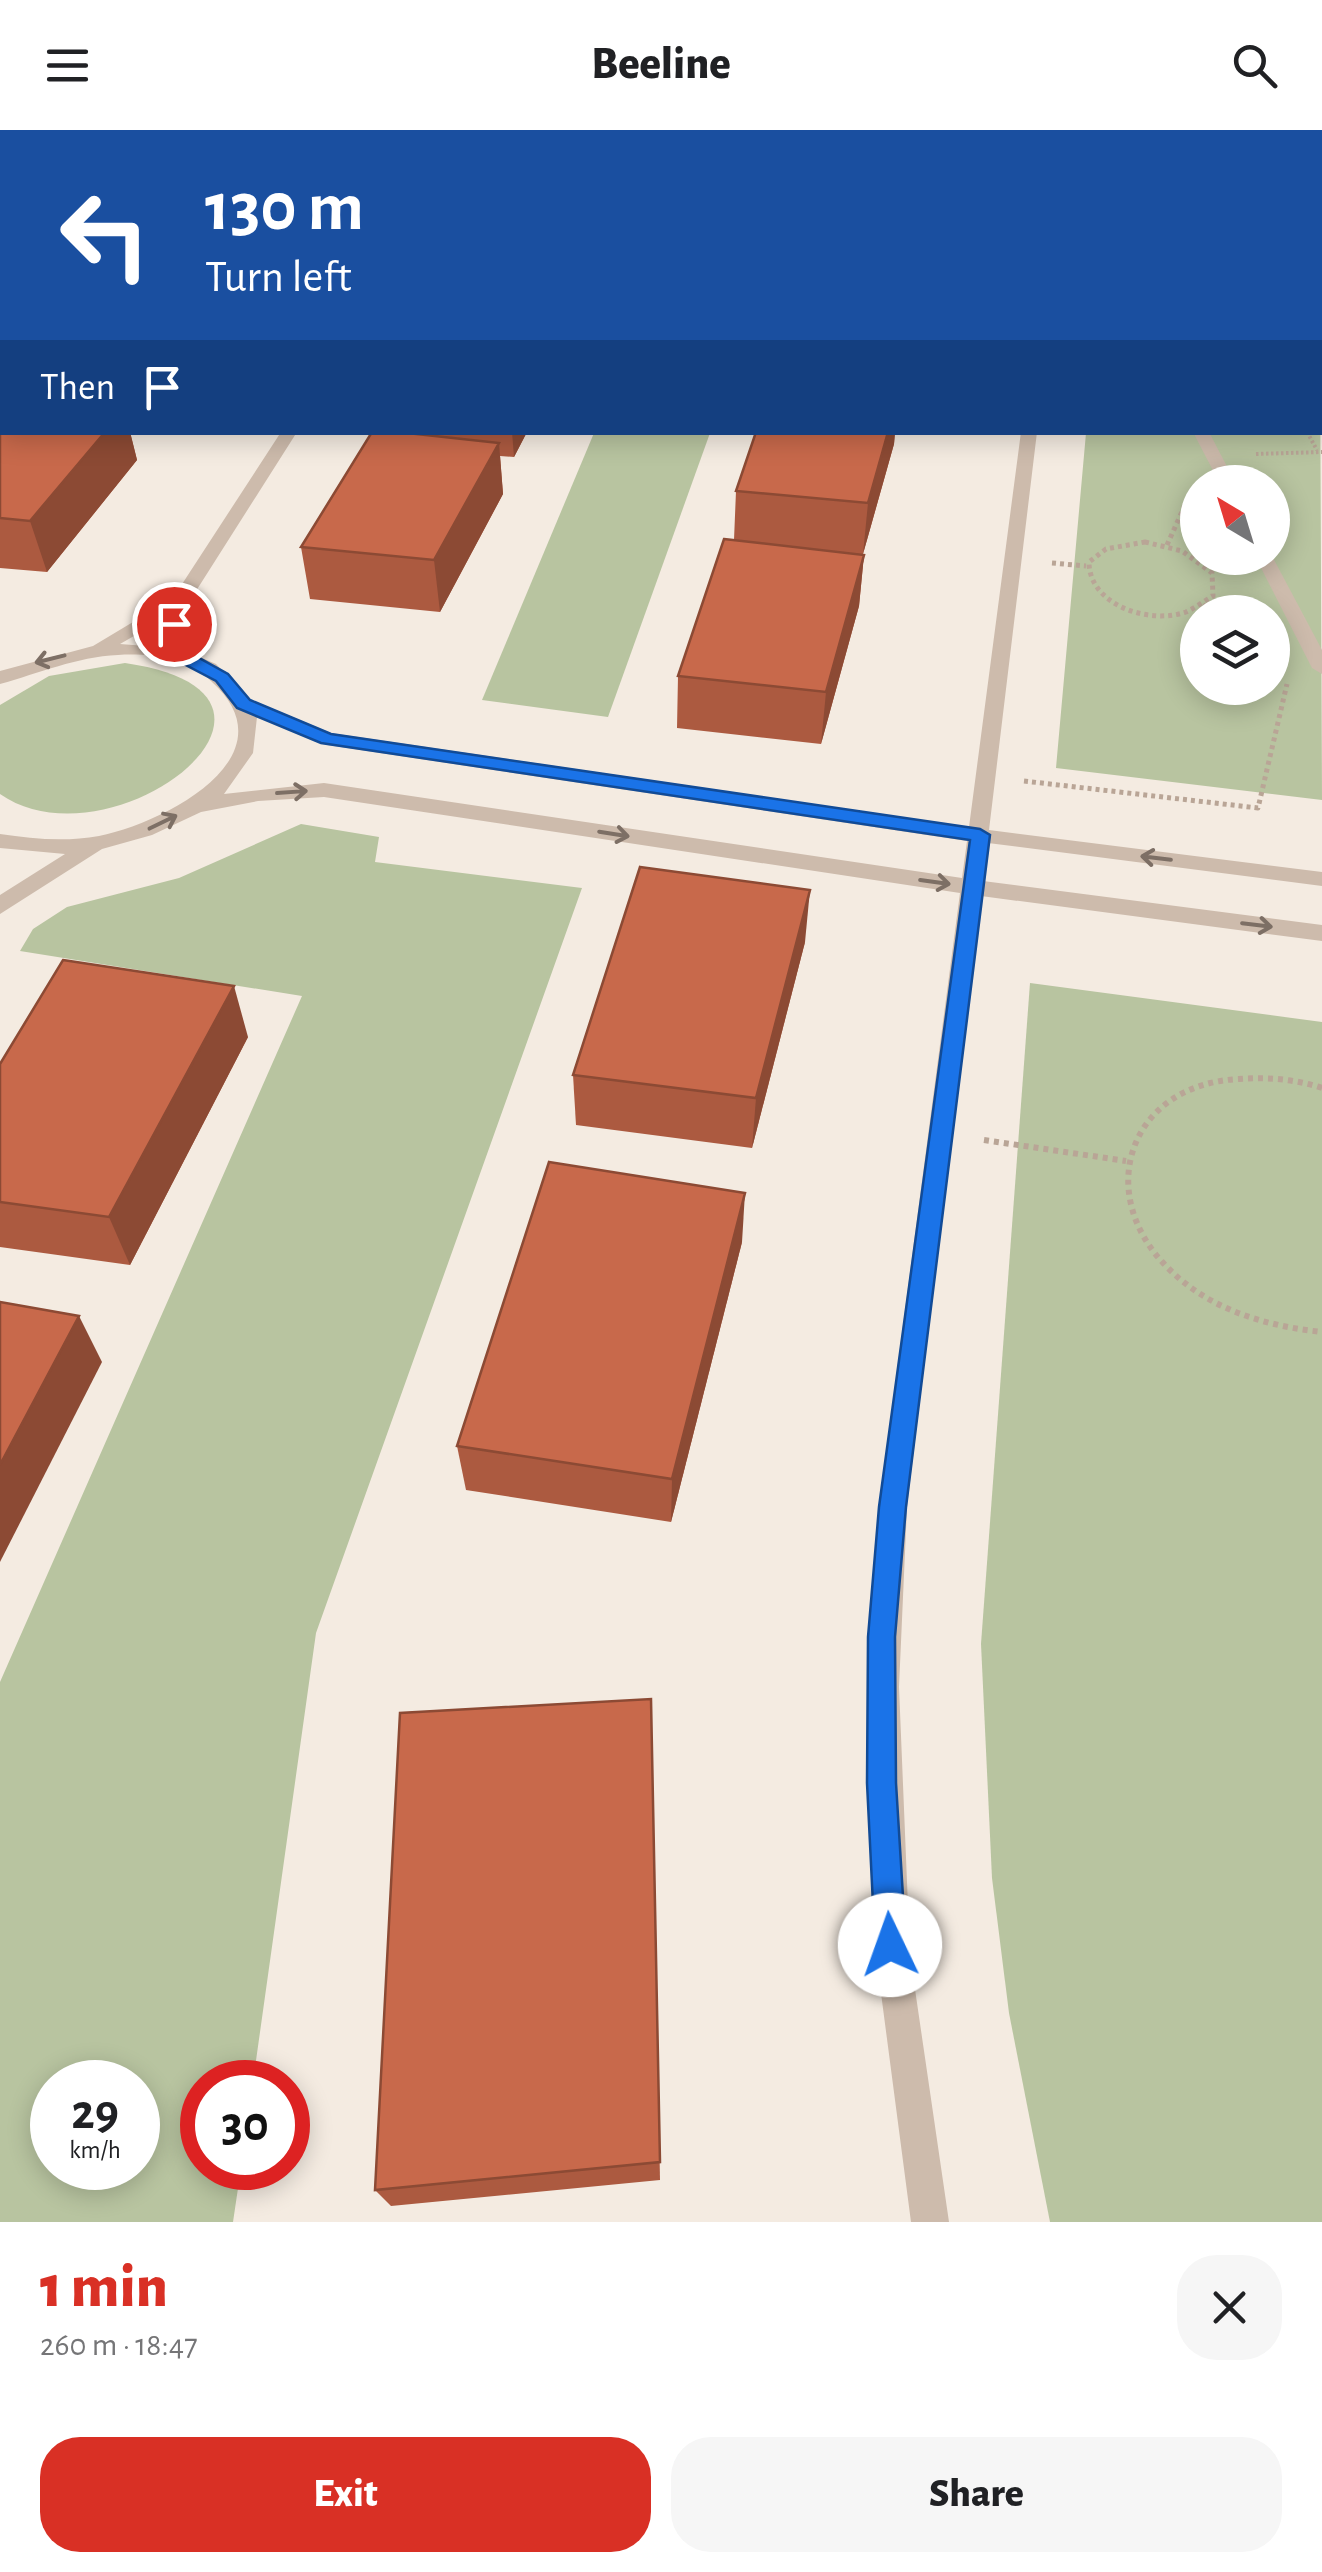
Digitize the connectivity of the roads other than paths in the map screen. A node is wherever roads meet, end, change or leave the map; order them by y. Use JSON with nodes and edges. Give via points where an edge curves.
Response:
{"nodes":[{"id":1,"x":287,"y":435,"type":"edge"},
{"id":2,"x":1029,"y":435,"type":"edge"},
{"id":3,"x":1203,"y":435,"type":"edge"},
{"id":4,"x":1218,"y":465,"type":"edge"},
{"id":5,"x":1274,"y":575,"type":"edge"},
{"id":6,"x":180,"y":602,"type":"junction"},
{"id":7,"x":91,"y":650,"type":"junction"},
{"id":8,"x":188,"y":659,"type":"junction"},
{"id":9,"x":1322,"y":668,"type":"edge"},
{"id":10,"x":0,"y":678,"type":"edge"},
{"id":11,"x":243,"y":704,"type":"junction"},
{"id":12,"x":196,"y":806,"type":"junction"},
{"id":13,"x":980,"y":835,"type":"junction"},
{"id":14,"x":0,"y":841,"type":"edge"},
{"id":15,"x":98,"y":844,"type":"junction"},
{"id":16,"x":1322,"y":880,"type":"edge"},
{"id":17,"x":973,"y":887,"type":"junction"},
{"id":18,"x":0,"y":906,"type":"edge"},
{"id":19,"x":1322,"y":933,"type":"edge"},
{"id":20,"x":930,"y":2222,"type":"edge"}],
"edges":[{"from":1,"to":6,"type":"street"},
{"from":2,"to":13,"type":"street"},
{"from":3,"to":4,"type":"street"},
{"from":5,"to":9,"type":"street"},
{"from":6,"to":7,"type":"street"},
{"from":6,"to":8,"type":"street","via":[[176,641]]},
{"from":7,"to":8,"type":"street","via":[[143,649]]},
{"from":7,"to":10,"type":"street","one_way":true},
{"from":8,"to":11,"type":"street","via":[[222,678]]},
{"from":11,"to":12,"type":"street","via":[[248,728],[242,755]]},
{"from":11,"to":13,"type":"street","via":[[327,739]]},
{"from":15,"to":12,"type":"street","one_way":true},
{"from":12,"to":17,"type":"street","one_way":true,"via":[[324,790]]},
{"from":16,"to":13,"type":"street","one_way":true},
{"from":13,"to":17,"type":"street"},
{"from":14,"to":15,"type":"street"},
{"from":15,"to":18,"type":"street"},
{"from":17,"to":19,"type":"street","one_way":true},
{"from":17,"to":20,"type":"street","via":[[892,1507],[882,1637],[890,1945]]}]}
